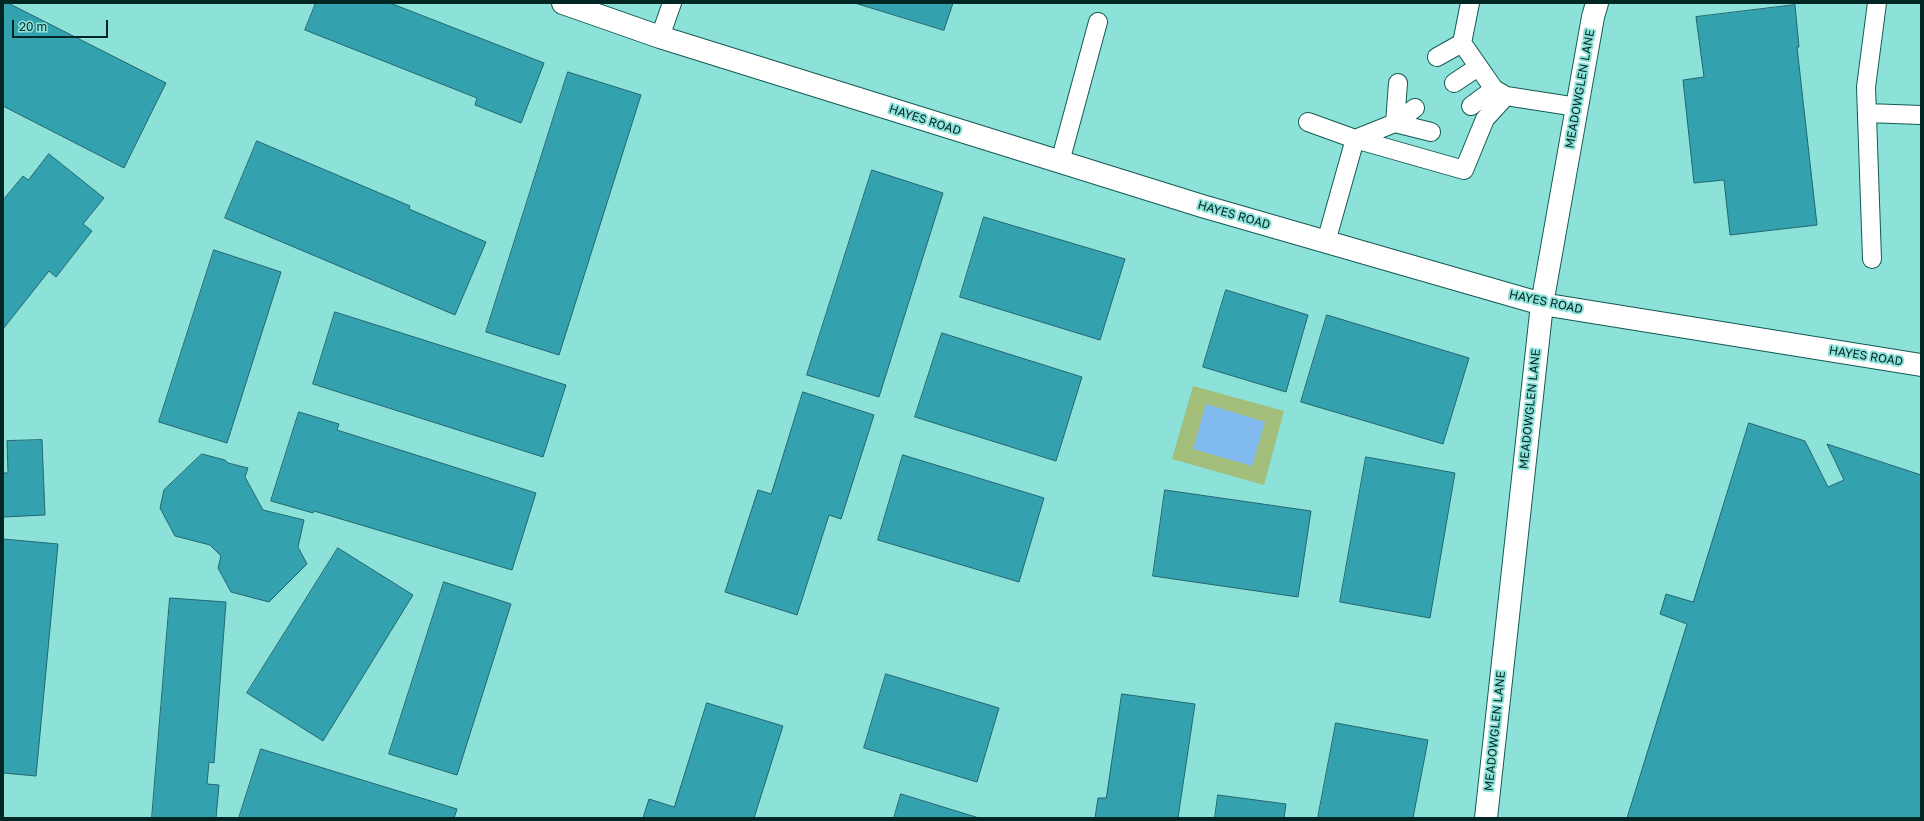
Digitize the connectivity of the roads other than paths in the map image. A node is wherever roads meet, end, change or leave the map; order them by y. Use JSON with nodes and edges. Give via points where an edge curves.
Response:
{"nodes":[{"id":1,"x":563,"y":3,"type":"edge"},
{"id":2,"x":672,"y":3,"type":"edge"},
{"id":3,"x":1470,"y":3,"type":"edge"},
{"id":4,"x":1597,"y":3,"type":"edge"},
{"id":5,"x":1877,"y":3,"type":"edge"},
{"id":6,"x":1098,"y":22,"type":"dead end"},
{"id":7,"x":660,"y":37,"type":"junction"},
{"id":8,"x":1462,"y":42,"type":"junction"},
{"id":9,"x":1437,"y":58,"type":"dead end"},
{"id":10,"x":1478,"y":67,"type":"junction"},
{"id":11,"x":1398,"y":83,"type":"dead end"},
{"id":12,"x":1454,"y":83,"type":"dead end"},
{"id":13,"x":1500,"y":92,"type":"junction"},
{"id":14,"x":1471,"y":106,"type":"dead end"},
{"id":15,"x":1577,"y":107,"type":"junction"},
{"id":16,"x":1415,"y":108,"type":"dead end"},
{"id":17,"x":1867,"y":113,"type":"junction"},
{"id":18,"x":1921,"y":115,"type":"edge"},
{"id":19,"x":1308,"y":122,"type":"dead end"},
{"id":20,"x":1395,"y":123,"type":"junction"},
{"id":21,"x":1431,"y":132,"type":"dead end"},
{"id":22,"x":1355,"y":139,"type":"junction"},
{"id":23,"x":1060,"y":162,"type":"junction"},
{"id":24,"x":1326,"y":242,"type":"junction"},
{"id":25,"x":1872,"y":259,"type":"dead end"},
{"id":26,"x":1542,"y":304,"type":"junction"},
{"id":27,"x":1921,"y":365,"type":"edge"},
{"id":28,"x":1486,"y":818,"type":"edge"}],
"edges":[{"from":1,"to":7,"type":"street","name":"HAYES ROAD"},
{"from":2,"to":7,"type":"lane"},
{"from":3,"to":8,"type":"lane"},
{"from":4,"to":15,"type":"street","name":"MEADOWGLEN LANE"},
{"from":5,"to":17,"type":"lane","via":[[1866,87]]},
{"from":6,"to":23,"type":"lane"},
{"from":7,"to":23,"type":"street","name":"HAYES ROAD"},
{"from":8,"to":9,"type":"lane"},
{"from":8,"to":10,"type":"lane"},
{"from":10,"to":12,"type":"lane"},
{"from":10,"to":13,"type":"lane"},
{"from":11,"to":20,"type":"lane"},
{"from":13,"to":14,"type":"lane"},
{"from":13,"to":15,"type":"lane"},
{"from":13,"to":22,"type":"lane","via":[[1485,119],[1464,170]]},
{"from":15,"to":26,"type":"street","name":"MEADOWGLEN LANE"},
{"from":16,"to":20,"type":"lane"},
{"from":17,"to":18,"type":"lane"},
{"from":17,"to":25,"type":"lane"},
{"from":19,"to":22,"type":"lane"},
{"from":20,"to":21,"type":"lane"},
{"from":20,"to":22,"type":"lane"},
{"from":22,"to":24,"type":"lane"},
{"from":23,"to":24,"type":"street","name":"HAYES ROAD"},
{"from":24,"to":26,"type":"street","name":"HAYES ROAD"},
{"from":26,"to":27,"type":"street","name":"HAYES ROAD"},
{"from":26,"to":28,"type":"street","name":"MEADOWGLEN LANE"}]}
